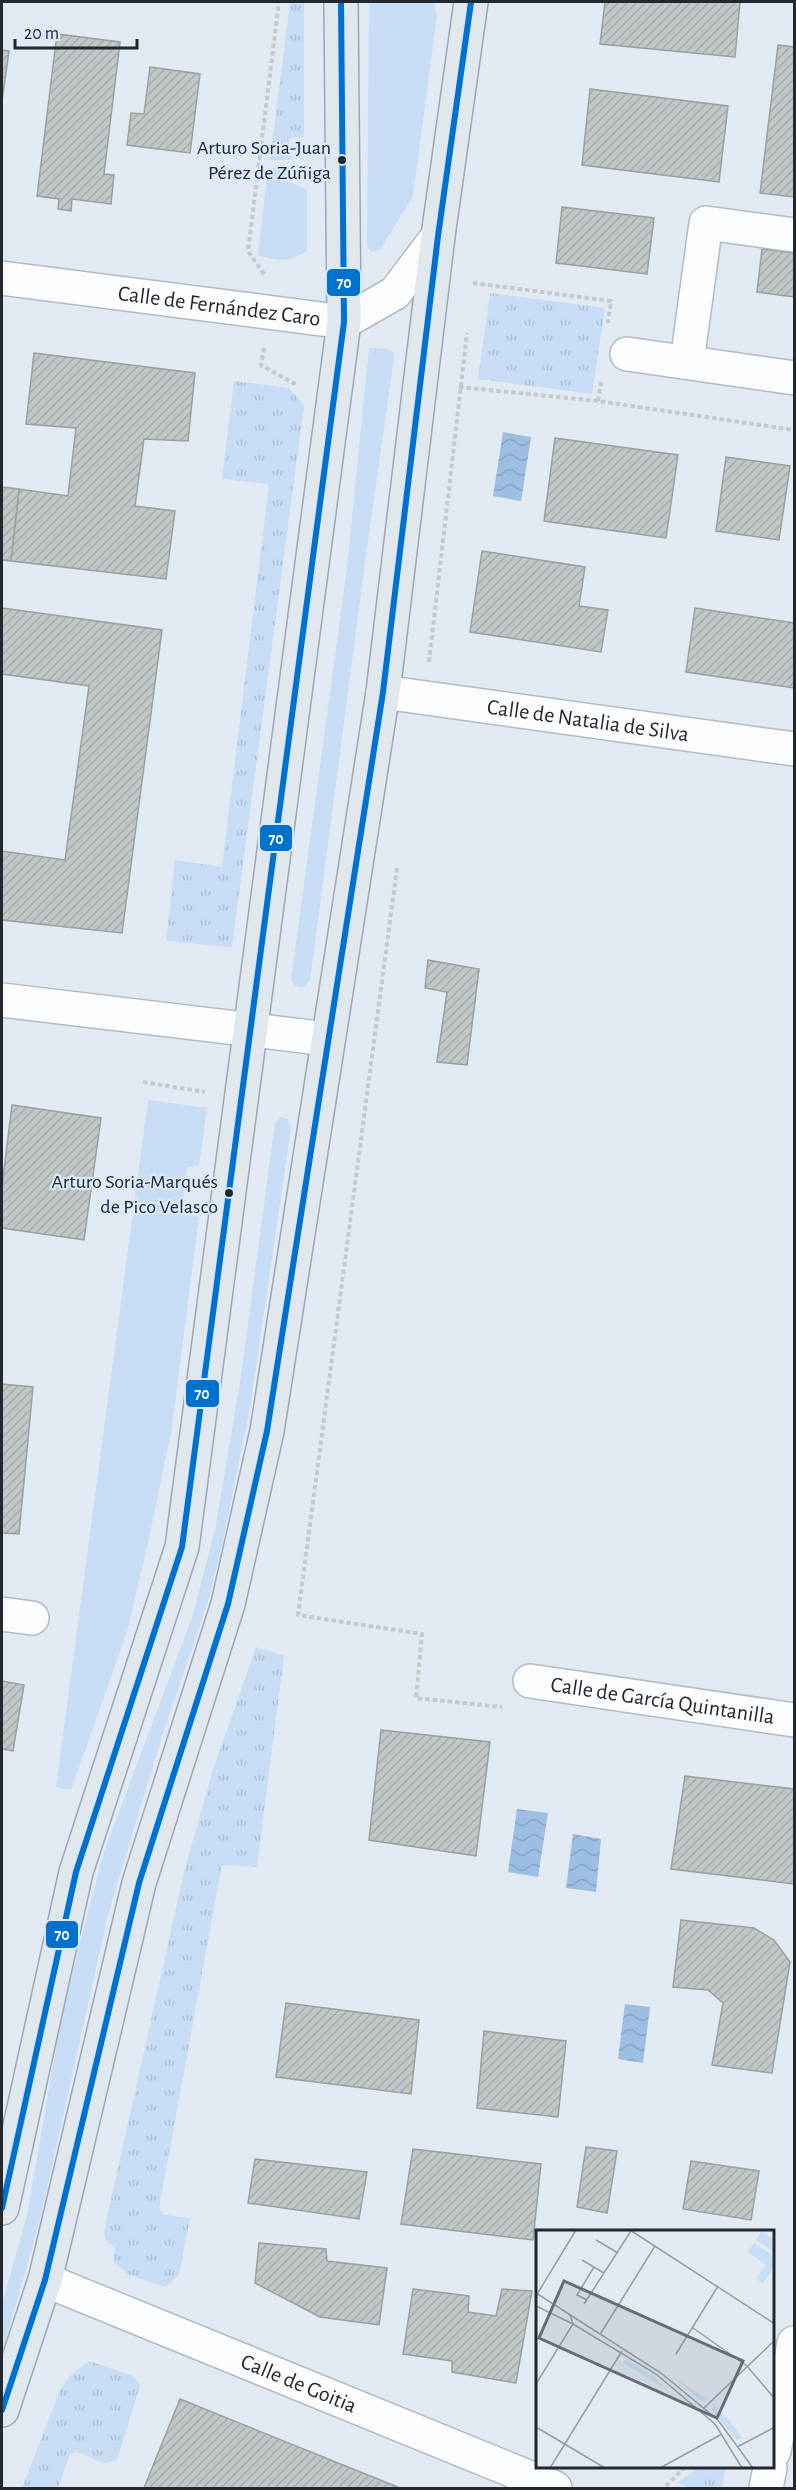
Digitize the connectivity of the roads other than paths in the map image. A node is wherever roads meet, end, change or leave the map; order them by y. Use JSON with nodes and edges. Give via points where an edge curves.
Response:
{"nodes":[{"id":1,"x":341,"y":2,"type":"edge"},
{"id":2,"x":471,"y":2,"type":"edge"},
{"id":3,"x":795,"y":235,"type":"edge"},
{"id":4,"x":438,"y":236,"type":"junction"},
{"id":5,"x":2,"y":278,"type":"edge"},
{"id":6,"x":344,"y":322,"type":"junction"},
{"id":7,"x":627,"y":354,"type":"dead end"},
{"id":8,"x":687,"y":362,"type":"junction"},
{"id":9,"x":795,"y":378,"type":"edge"},
{"id":10,"x":383,"y":692,"type":"junction"},
{"id":11,"x":795,"y":748,"type":"edge"},
{"id":12,"x":2,"y":1000,"type":"edge"},
{"id":13,"x":249,"y":1029,"type":"junction"},
{"id":14,"x":327,"y":1040,"type":"junction"},
{"id":15,"x":530,"y":1681,"type":"road end"},
{"id":16,"x":795,"y":1720,"type":"edge"},
{"id":17,"x":2,"y":2208,"type":"edge"},
{"id":18,"x":45,"y":2280,"type":"junction"},
{"id":19,"x":795,"y":2343,"type":"edge"},
{"id":20,"x":2,"y":2410,"type":"edge"},
{"id":21,"x":775,"y":2446,"type":"edge"},
{"id":22,"x":770,"y":2469,"type":"edge"},
{"id":23,"x":555,"y":2488,"type":"edge"},
{"id":24,"x":766,"y":2488,"type":"edge"}],
"edges":[{"from":1,"to":6,"type":"main road"},
{"from":2,"to":4,"type":"main road"},
{"from":3,"to":8,"type":"street","via":[[706,223]]},
{"from":4,"to":6,"type":"street","name":"Calle de Fernández Caro","via":[[395,293]]},
{"from":4,"to":10,"type":"main road"},
{"from":5,"to":6,"type":"street","name":"Calle de Fernández Caro"},
{"from":6,"to":13,"type":"main road"},
{"from":7,"to":8,"type":"street"},
{"from":8,"to":9,"type":"street"},
{"from":10,"to":11,"type":"street","name":"Calle de Natalia de Silva"},
{"from":10,"to":14,"type":"main road"},
{"from":12,"to":13,"type":"street"},
{"from":13,"to":14,"type":"street"},
{"from":13,"to":17,"type":"main road","via":[[182,1547],[76,1872]]},
{"from":14,"to":18,"type":"main road","via":[[267,1431],[230,1592],[139,1883]]},
{"from":15,"to":16,"type":"street","name":"Calle de García Quintanilla"},
{"from":18,"to":20,"type":"main road"},
{"from":18,"to":23,"type":"street","name":"Calle de Goitia"},
{"from":19,"to":21,"type":"street"},
{"from":22,"to":24,"type":"street"}]}
